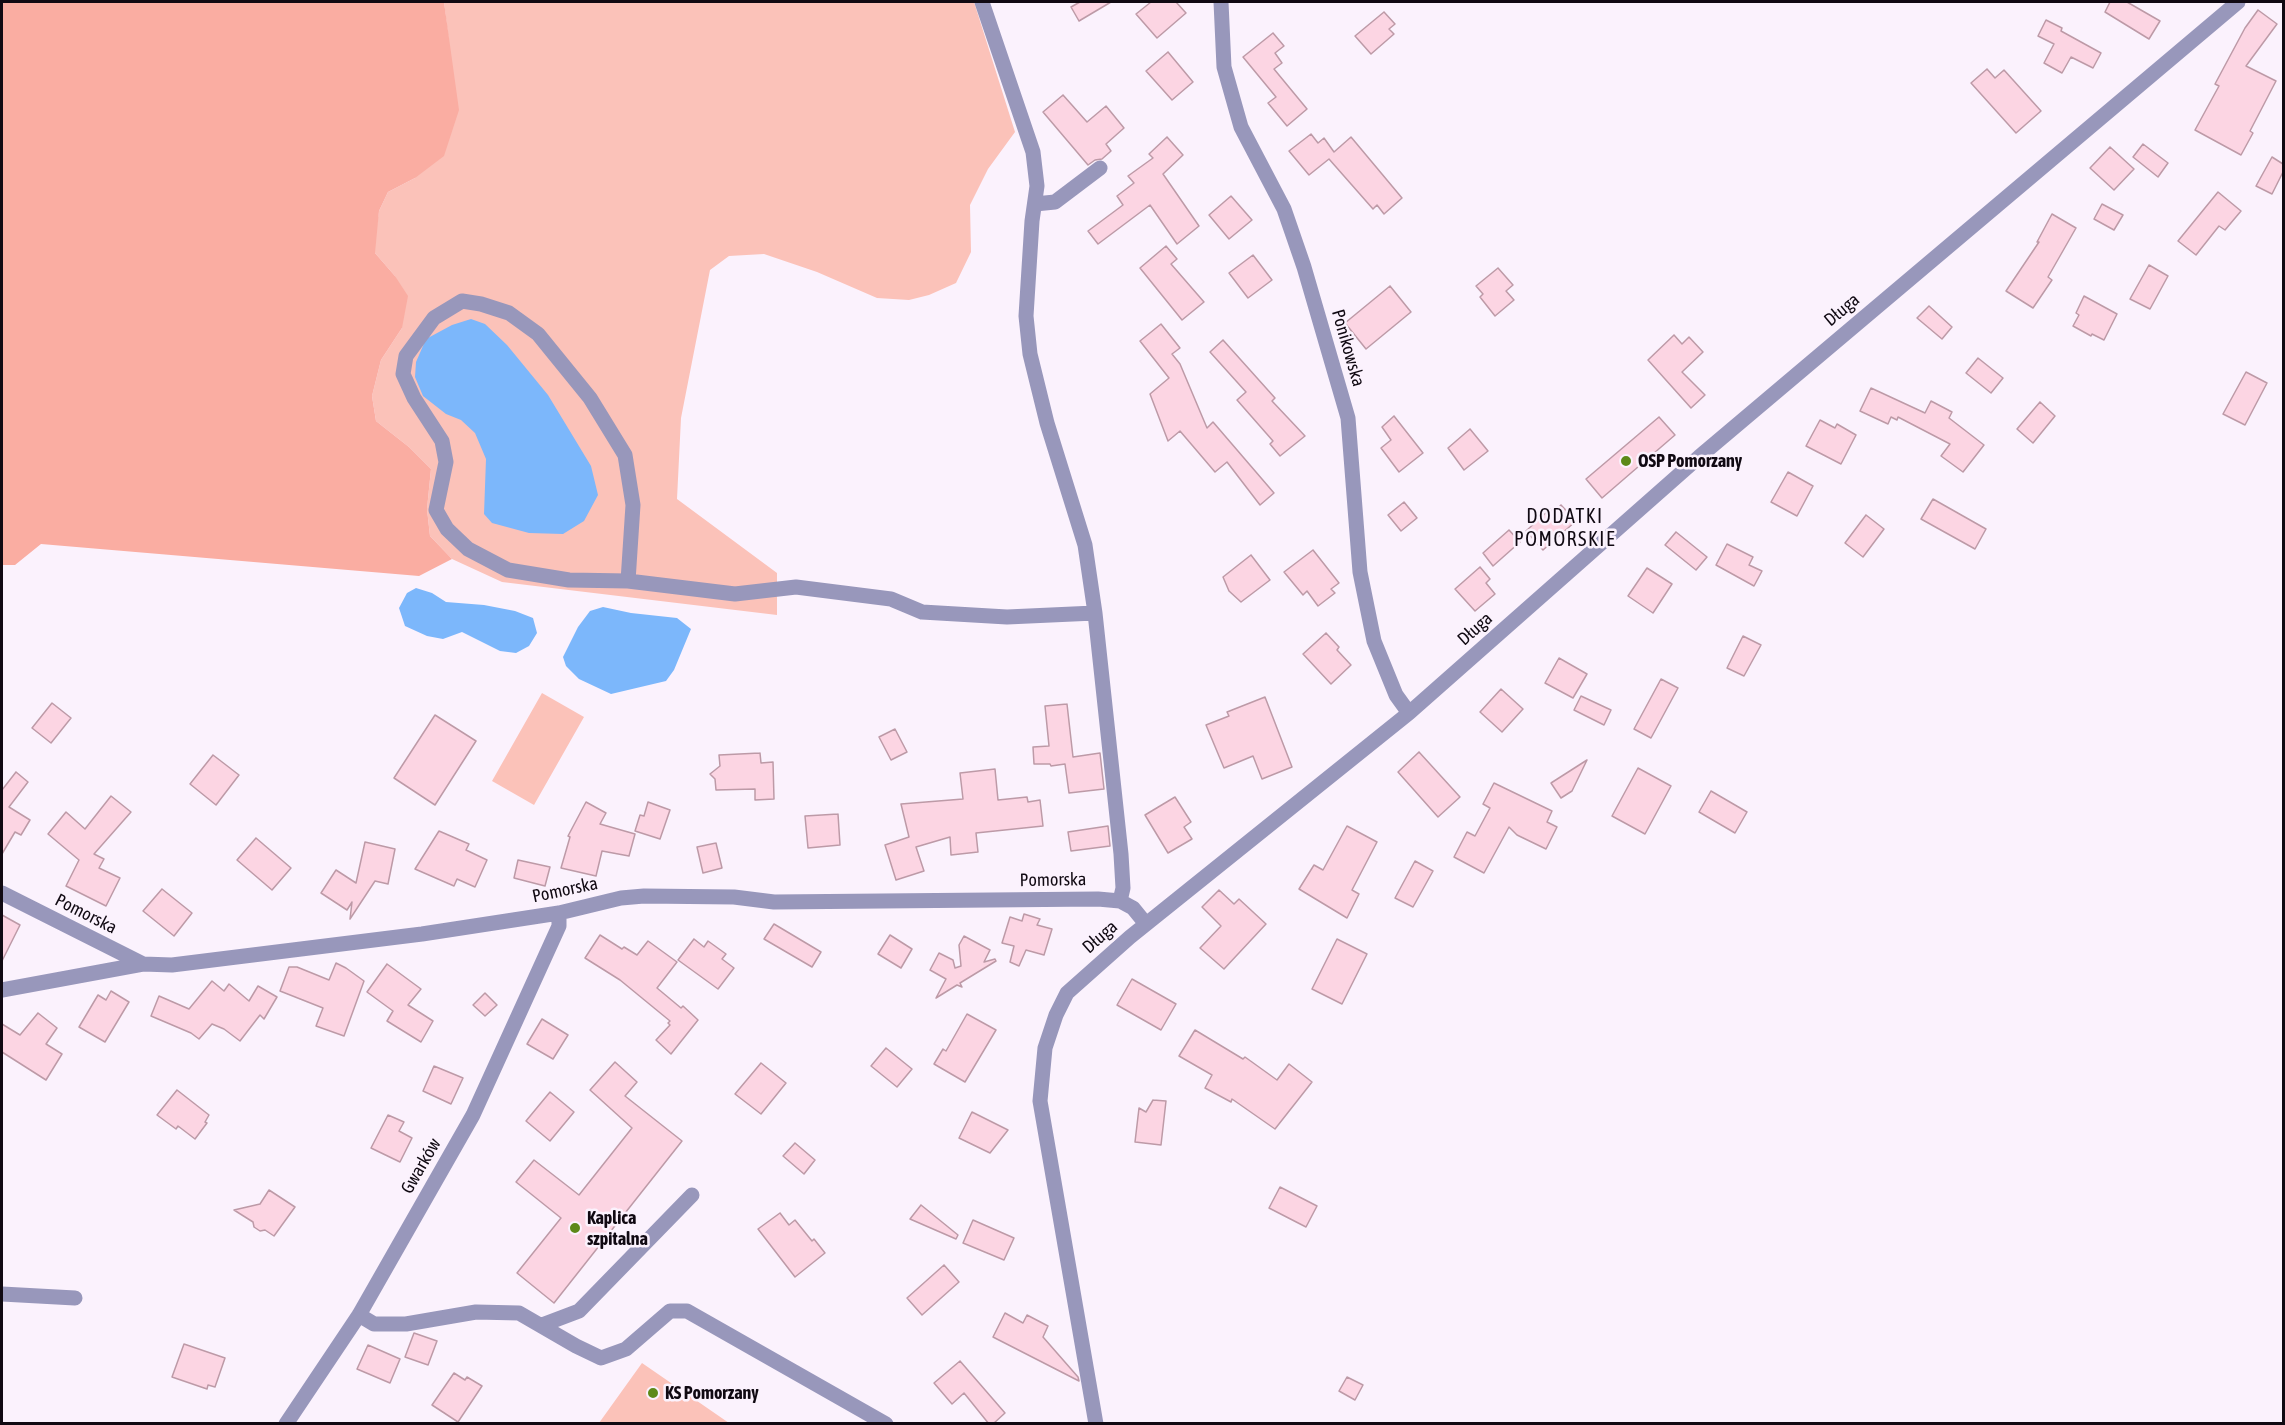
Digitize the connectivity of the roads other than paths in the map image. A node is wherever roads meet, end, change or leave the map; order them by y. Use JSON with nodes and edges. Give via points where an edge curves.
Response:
{"nodes":[{"id":1,"x":982,"y":2,"type":"edge"},
{"id":2,"x":1221,"y":2,"type":"edge"},
{"id":3,"x":2238,"y":2,"type":"edge"},
{"id":4,"x":1100,"y":168,"type":"dead end"},
{"id":5,"x":1035,"y":204,"type":"junction"},
{"id":6,"x":628,"y":581,"type":"junction"},
{"id":7,"x":1095,"y":613,"type":"junction"},
{"id":8,"x":1409,"y":713,"type":"junction"},
{"id":9,"x":2,"y":893,"type":"edge"},
{"id":10,"x":1120,"y":901,"type":"junction"},
{"id":11,"x":559,"y":913,"type":"junction"},
{"id":12,"x":1146,"y":924,"type":"junction"},
{"id":13,"x":143,"y":964,"type":"junction"},
{"id":14,"x":2,"y":990,"type":"edge"},
{"id":15,"x":692,"y":1195,"type":"dead end"},
{"id":16,"x":2,"y":1294,"type":"edge"},
{"id":17,"x":75,"y":1298,"type":"dead end"},
{"id":18,"x":359,"y":1315,"type":"junction"},
{"id":19,"x":542,"y":1325,"type":"junction"},
{"id":20,"x":286,"y":1424,"type":"edge"},
{"id":21,"x":886,"y":1424,"type":"edge"},
{"id":22,"x":1096,"y":1424,"type":"edge"}],
"edges":[{"from":1,"to":5,"type":"street","via":[[1034,152]]},
{"from":2,"to":8,"type":"street","name":"Ponikowska","via":[[1224,67],[1241,127],[1284,209],[1348,418],[1360,572],[1374,640],[1396,695]]},
{"from":3,"to":8,"type":"street","name":"Długa","via":[[1699,457]]},
{"from":4,"to":5,"type":"street","via":[[1055,202]]},
{"from":5,"to":7,"type":"street","via":[[1026,316],[1030,354],[1085,545]]},
{"from":6,"to":6,"type":"street","via":[[633,506],[625,455],[590,398],[538,334],[509,313],[462,301],[434,318],[406,357],[403,374],[442,441],[446,462],[436,510],[447,529],[468,549],[508,570],[569,580]]},
{"from":6,"to":7,"type":"street","via":[[735,594],[796,587],[891,599],[922,612],[1006,617]]},
{"from":7,"to":10,"type":"street","via":[[1121,854]]},
{"from":8,"to":12,"type":"street","name":"Długa"},
{"from":9,"to":13,"type":"street","name":"Pomorska"},
{"from":10,"to":11,"type":"street","name":"Pomorska","via":[[774,902],[687,895],[621,898]]},
{"from":10,"to":12,"type":"street","via":[[1133,908]]},
{"from":11,"to":13,"type":"street","name":"Pomorska","via":[[264,955],[172,965]]},
{"from":11,"to":18,"type":"street","name":"Gwarków","via":[[559,926],[473,1115]]},
{"from":12,"to":22,"type":"street","name":"Długa","via":[[1067,993],[1056,1015],[1044,1059],[1040,1101]]},
{"from":13,"to":14,"type":"street"},
{"from":15,"to":19,"type":"street","via":[[579,1311]]},
{"from":16,"to":17,"type":"street"},
{"from":18,"to":19,"type":"street","via":[[374,1324],[406,1324],[476,1312],[519,1313]]},
{"from":18,"to":20,"type":"street","name":"Gwarków"},
{"from":19,"to":21,"type":"street","via":[[601,1358],[626,1348],[670,1311],[687,1311]]}]}
